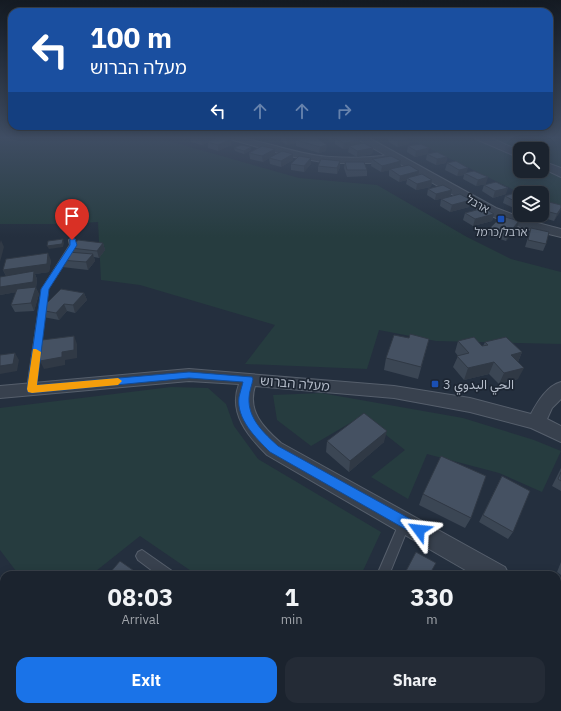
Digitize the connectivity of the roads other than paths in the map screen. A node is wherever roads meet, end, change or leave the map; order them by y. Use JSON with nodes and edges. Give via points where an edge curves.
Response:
{"nodes":[{"id":1,"x":418,"y":170,"type":"edge"},
{"id":2,"x":561,"y":234,"type":"edge"},
{"id":3,"x":72,"y":240,"type":"dead end"},
{"id":4,"x":249,"y":379,"type":"junction"},
{"id":5,"x":561,"y":388,"type":"edge"},
{"id":6,"x":32,"y":389,"type":"junction"},
{"id":7,"x":0,"y":392,"type":"edge"},
{"id":8,"x":536,"y":422,"type":"junction"},
{"id":9,"x":561,"y":434,"type":"edge"},
{"id":10,"x":406,"y":522,"type":"junction"},
{"id":11,"x":142,"y":556,"type":"dead end"},
{"id":12,"x":163,"y":571,"type":"edge"},
{"id":13,"x":385,"y":571,"type":"edge"},
{"id":14,"x":490,"y":571,"type":"edge"}],
"edges":[{"from":1,"to":2,"type":"street","name":"ארבל","via":[[511,220]]},
{"from":3,"to":6,"type":"lane","via":[[73,245],[45,289]]},
{"from":4,"to":6,"type":"street","name":"מעלה הברוש","via":[[189,375]]},
{"from":4,"to":8,"type":"street","name":"מעלה הברוש","via":[[394,392],[470,405]]},
{"from":4,"to":10,"type":"street","via":[[244,398],[246,414],[257,433],[274,449]]},
{"from":5,"to":8,"type":"street","via":[[545,404]]},
{"from":6,"to":7,"type":"street","name":"מעלה הברוש"},
{"from":8,"to":9,"type":"street","name":"מעלה הברוש"},
{"from":10,"to":13,"type":"lane"},
{"from":10,"to":14,"type":"street"},
{"from":11,"to":12,"type":"lane"}]}
